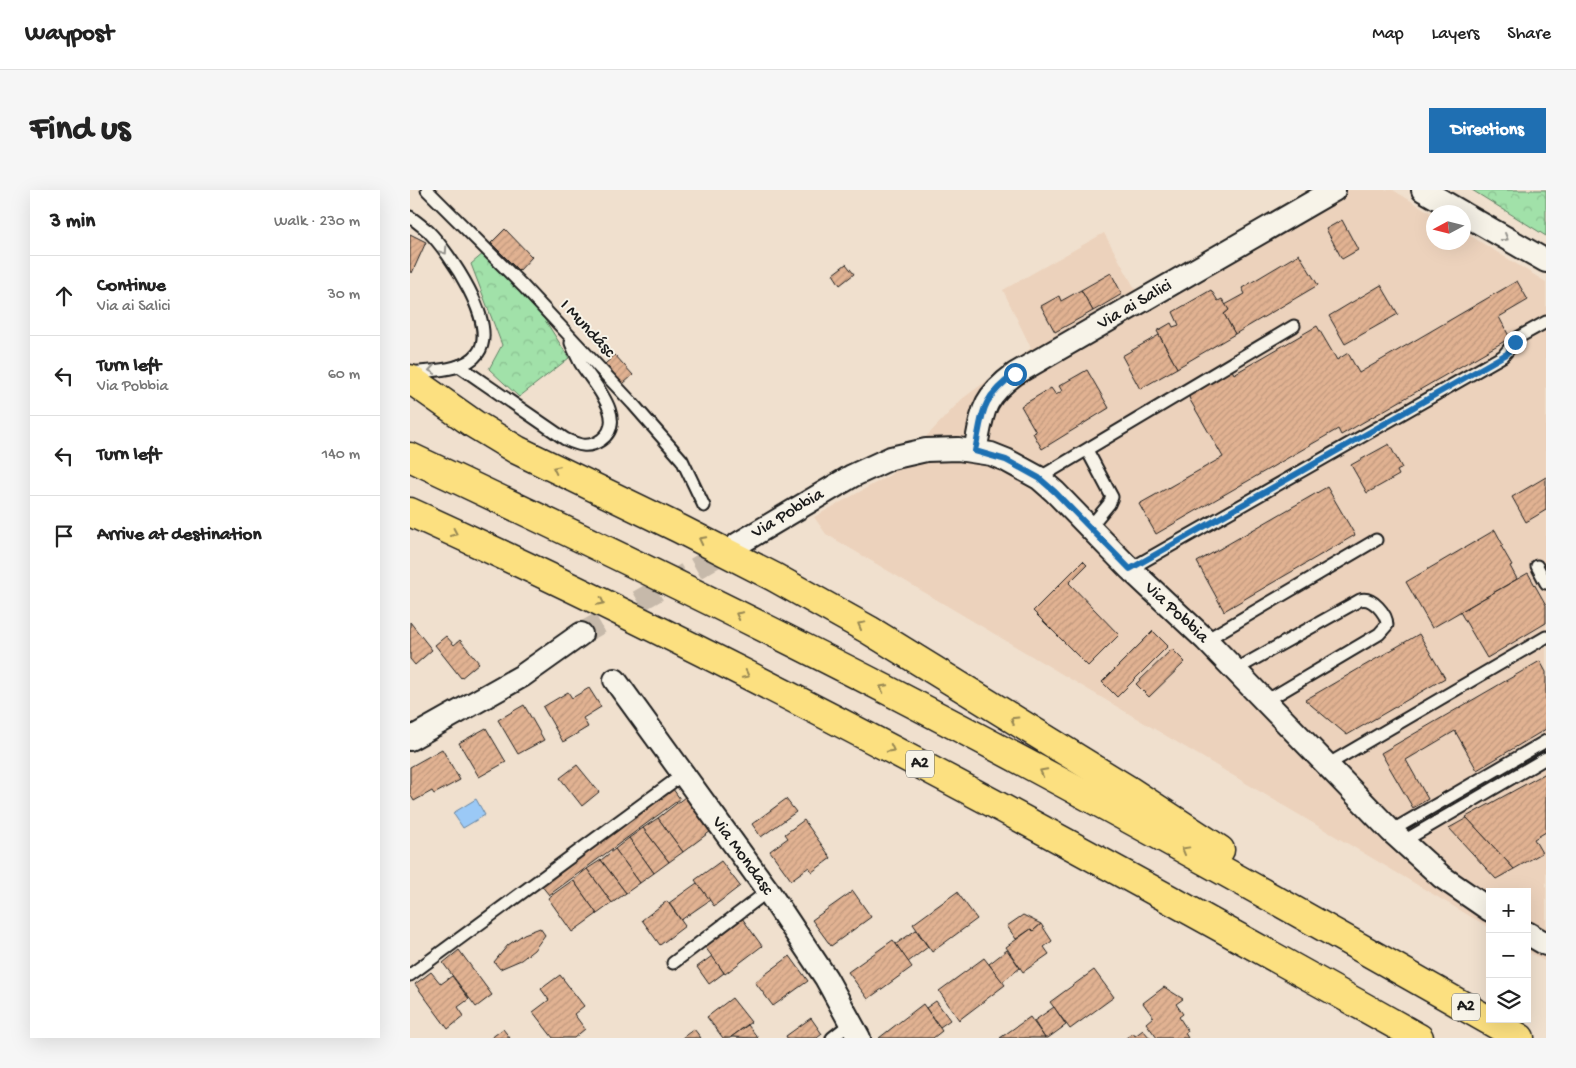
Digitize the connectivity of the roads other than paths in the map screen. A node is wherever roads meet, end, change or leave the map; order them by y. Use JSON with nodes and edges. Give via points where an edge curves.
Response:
{"nodes":[{"id":1,"x":427,"y":190,"type":"edge"},
{"id":2,"x":1334,"y":190,"type":"edge"},
{"id":3,"x":1422,"y":190,"type":"edge"},
{"id":4,"x":1448,"y":205,"type":"edge"},
{"id":5,"x":410,"y":217,"type":"edge"},
{"id":6,"x":1471,"y":218,"type":"edge"},
{"id":7,"x":1546,"y":261,"type":"edge"},
{"id":8,"x":1546,"y":322,"type":"edge"},
{"id":9,"x":1294,"y":326,"type":"dead end"},
{"id":10,"x":568,"y":334,"type":"junction"},
{"id":11,"x":459,"y":366,"type":"junction"},
{"id":12,"x":410,"y":373,"type":"edge"},
{"id":13,"x":410,"y":379,"type":"edge"},
{"id":14,"x":1087,"y":450,"type":"junction"},
{"id":15,"x":975,"y":451,"type":"junction"},
{"id":16,"x":410,"y":457,"type":"edge"},
{"id":17,"x":1039,"y":478,"type":"junction"},
{"id":18,"x":704,"y":506,"type":"dead end"},
{"id":19,"x":410,"y":512,"type":"edge"},
{"id":20,"x":1090,"y":527,"type":"junction"},
{"id":21,"x":1376,"y":540,"type":"dead end"},
{"id":22,"x":738,"y":544,"type":"tunnel mouth"},
{"id":23,"x":1537,"y":566,"type":"dead end"},
{"id":24,"x":1130,"y":569,"type":"junction"},
{"id":25,"x":1546,"y":583,"type":"edge"},
{"id":26,"x":581,"y":634,"type":"tunnel mouth"},
{"id":27,"x":1546,"y":637,"type":"edge"},
{"id":28,"x":1206,"y":640,"type":"junction"},
{"id":29,"x":1235,"y":670,"type":"junction"},
{"id":30,"x":615,"y":680,"type":"dead end"},
{"id":31,"x":1266,"y":702,"type":"junction"},
{"id":32,"x":410,"y":739,"type":"edge"},
{"id":33,"x":1546,"y":741,"type":"edge"},
{"id":34,"x":1546,"y":758,"type":"edge"},
{"id":35,"x":1327,"y":765,"type":"junction"},
{"id":36,"x":682,"y":775,"type":"junction"},
{"id":37,"x":1396,"y":836,"type":"junction"},
{"id":38,"x":768,"y":891,"type":"junction"},
{"id":39,"x":1486,"y":907,"type":"edge"},
{"id":40,"x":1531,"y":935,"type":"edge"},
{"id":41,"x":1546,"y":944,"type":"edge"},
{"id":42,"x":673,"y":963,"type":"dead end"},
{"id":43,"x":410,"y":974,"type":"edge"},
{"id":44,"x":1411,"y":976,"type":"junction"},
{"id":45,"x":855,"y":1031,"type":"edge"},
{"id":46,"x":832,"y":1038,"type":"edge"},
{"id":47,"x":1419,"y":1038,"type":"edge"},
{"id":48,"x":1520,"y":1038,"type":"edge"}],
"edges":[{"from":1,"to":10,"type":"lane","name":"I Mundásc"},
{"from":2,"to":15,"type":"street","name":"Via ai Salici","via":[[1001,384],[984,410]]},
{"from":3,"to":4,"type":"street"},
{"from":5,"to":11,"type":"lane","one_way":true,"via":[[440,245],[476,304],[483,341],[478,353]]},
{"from":6,"to":7,"type":"street","one_way":true},
{"from":8,"to":24,"type":"lane","via":[[1519,337],[1503,356]]},
{"from":9,"to":14,"type":"lane"},
{"from":10,"to":11,"type":"lane","via":[[580,362],[605,398],[610,411],[609,431],[595,444],[578,445],[565,439]]},
{"from":10,"to":18,"type":"lane","name":"I Mundásc","via":[[682,460]]},
{"from":11,"to":12,"type":"lane","one_way":true},
{"from":44,"to":13,"type":"highway","number":"A2","one_way":true,"via":[[1130,791],[869,630],[688,533],[517,450]]},
{"from":14,"to":17,"type":"lane"},
{"from":14,"to":20,"type":"lane","via":[[1112,497]]},
{"from":15,"to":17,"type":"street","name":"Via Pobbia","via":[[1006,460]]},
{"from":15,"to":22,"type":"street","name":"Via Pobbia","via":[[926,450],[891,458],[852,476]]},
{"from":44,"to":16,"type":"highway","number":"A2","one_way":true,"via":[[1201,858],[892,693],[581,537]]},
{"from":17,"to":20,"type":"street","name":"Via Pobbia"},
{"from":19,"to":47,"type":"highway","number":"A2","one_way":true,"via":[[661,632],[906,756]]},
{"from":20,"to":24,"type":"street","name":"Via Pobbia"},
{"from":21,"to":28,"type":"lane"},
{"from":23,"to":25,"type":"lane"},
{"from":24,"to":28,"type":"street","name":"Via Pobbia"},
{"from":26,"to":32,"type":"street","via":[[522,676]]},
{"from":27,"to":35,"type":"lane"},
{"from":28,"to":29,"type":"street","name":"Via Pobbia"},
{"from":29,"to":31,"type":"street","name":"Via Pobbia"},
{"from":29,"to":31,"type":"lane","via":[[1360,600],[1369,600],[1385,617],[1387,626],[1379,634]]},
{"from":30,"to":36,"type":"street","name":"Via Mondasc"},
{"from":31,"to":35,"type":"street","name":"Via Pobbia"},
{"from":33,"to":37,"type":"lane"},
{"from":34,"to":37,"type":"lane"},
{"from":35,"to":37,"type":"street","name":"Via Pobbia"},
{"from":36,"to":38,"type":"street","name":"Via Mondasc"},
{"from":36,"to":43,"type":"lane"},
{"from":37,"to":39,"type":"street","name":"Via Pobbia","via":[[1442,877]]},
{"from":38,"to":42,"type":"lane"},
{"from":38,"to":45,"type":"street","name":"Via Mondasc","via":[[826,978]]},
{"from":40,"to":41,"type":"street"},
{"from":44,"to":48,"type":"highway","number":"A2"},
{"from":45,"to":46,"type":"lane"}]}
